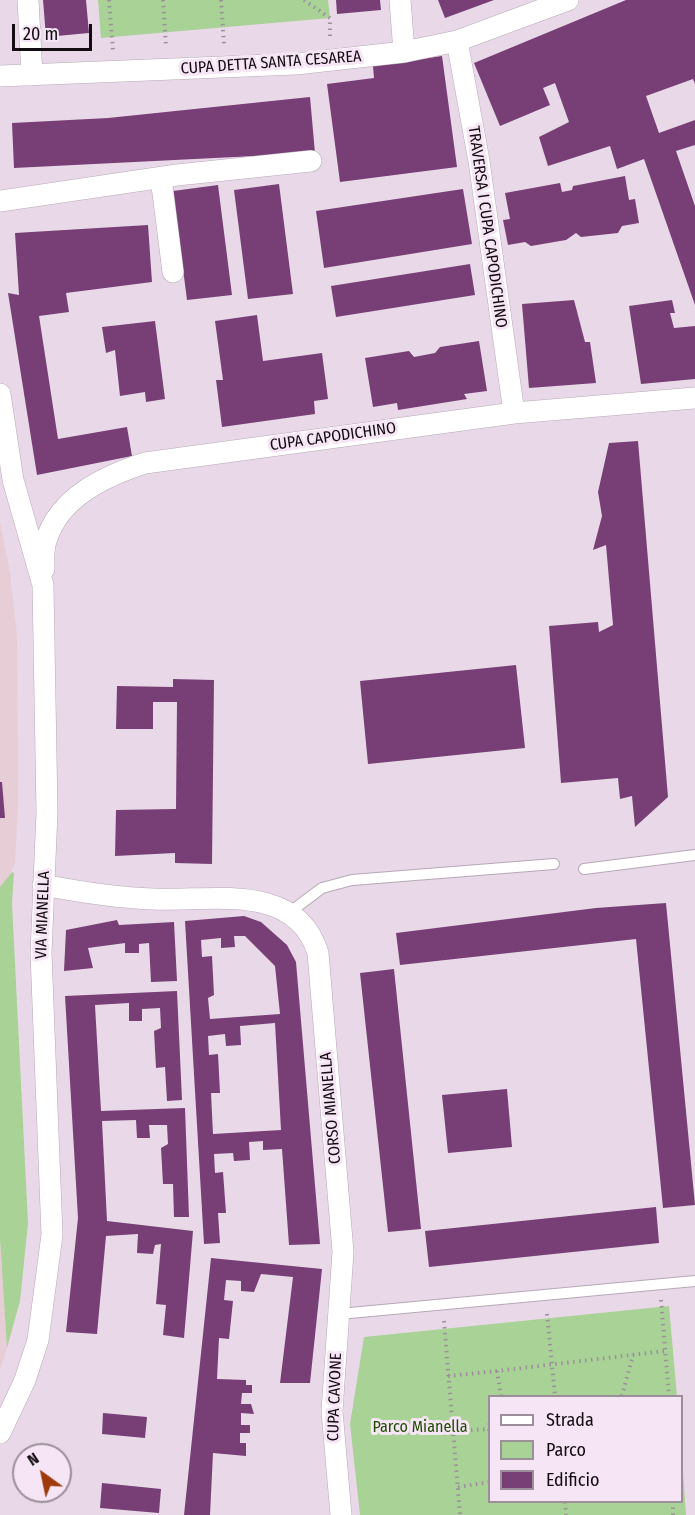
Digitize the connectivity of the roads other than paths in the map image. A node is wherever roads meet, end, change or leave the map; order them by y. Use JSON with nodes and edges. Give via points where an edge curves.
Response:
{"nodes":[{"id":1,"x":28,"y":0,"type":"edge"},
{"id":2,"x":400,"y":0,"type":"edge"},
{"id":3,"x":568,"y":0,"type":"edge"},
{"id":4,"x":457,"y":41,"type":"junction"},
{"id":5,"x":404,"y":52,"type":"junction"},
{"id":6,"x":32,"y":75,"type":"junction"},
{"id":7,"x":0,"y":76,"type":"edge"},
{"id":8,"x":311,"y":161,"type":"dead end"},
{"id":9,"x":161,"y":178,"type":"junction"},
{"id":10,"x":0,"y":201,"type":"edge"},
{"id":11,"x":173,"y":272,"type":"dead end"},
{"id":12,"x":0,"y":394,"type":"edge"},
{"id":13,"x":695,"y":398,"type":"edge"},
{"id":14,"x":514,"y":413,"type":"junction"},
{"id":15,"x":43,"y":585,"type":"junction"},
{"id":16,"x":695,"y":855,"type":"edge"},
{"id":17,"x":554,"y":864,"type":"dead end"},
{"id":18,"x":584,"y":868,"type":"dead end"},
{"id":19,"x":43,"y":885,"type":"junction"},
{"id":20,"x":290,"y":912,"type":"junction"},
{"id":21,"x":695,"y":1281,"type":"edge"},
{"id":22,"x":339,"y":1314,"type":"junction"},
{"id":23,"x":0,"y":1433,"type":"edge"},
{"id":24,"x":341,"y":1515,"type":"edge"}],
"edges":[{"from":1,"to":6,"type":"street"},
{"from":2,"to":5,"type":"street"},
{"from":3,"to":4,"type":"street","name":"CUPA DETTA SANTA CESAREA"},
{"from":4,"to":5,"type":"street","name":"CUPA DETTA SANTA CESAREA"},
{"from":4,"to":14,"type":"street","name":"TRAVERSA I CUPA CAPODICHINO"},
{"from":5,"to":6,"type":"street","name":"CUPA DETTA SANTA CESAREA","via":[[332,61]]},
{"from":6,"to":7,"type":"street","name":"CUPA DETTA SANTA CESAREA"},
{"from":8,"to":9,"type":"street"},
{"from":9,"to":10,"type":"street"},
{"from":9,"to":11,"type":"street"},
{"from":12,"to":15,"type":"street","name":"VIA MIANELLA","via":[[13,480]]},
{"from":13,"to":14,"type":"street","name":"CUPA CAPODICHINO"},
{"from":14,"to":15,"type":"street","name":"CUPA CAPODICHINO","via":[[145,463],[116,472],[70,503],[55,522],[45,542]]},
{"from":15,"to":19,"type":"street","name":"VIA MIANELLA","via":[[47,812]]},
{"from":16,"to":18,"type":"lane"},
{"from":17,"to":20,"type":"lane","via":[[352,880],[322,888]]},
{"from":19,"to":20,"type":"street","name":"CORSO MIANELLA","via":[[97,895],[251,900]]},
{"from":19,"to":23,"type":"street","name":"VIA MIANELLA","via":[[41,954],[52,1235],[38,1340],[25,1380]]},
{"from":20,"to":22,"type":"street","name":"CORSO MIANELLA","via":[[308,928],[318,953],[343,1252]]},
{"from":21,"to":22,"type":"lane"},
{"from":22,"to":24,"type":"street","name":"CUPA CAVONE","via":[[332,1436]]}]}
